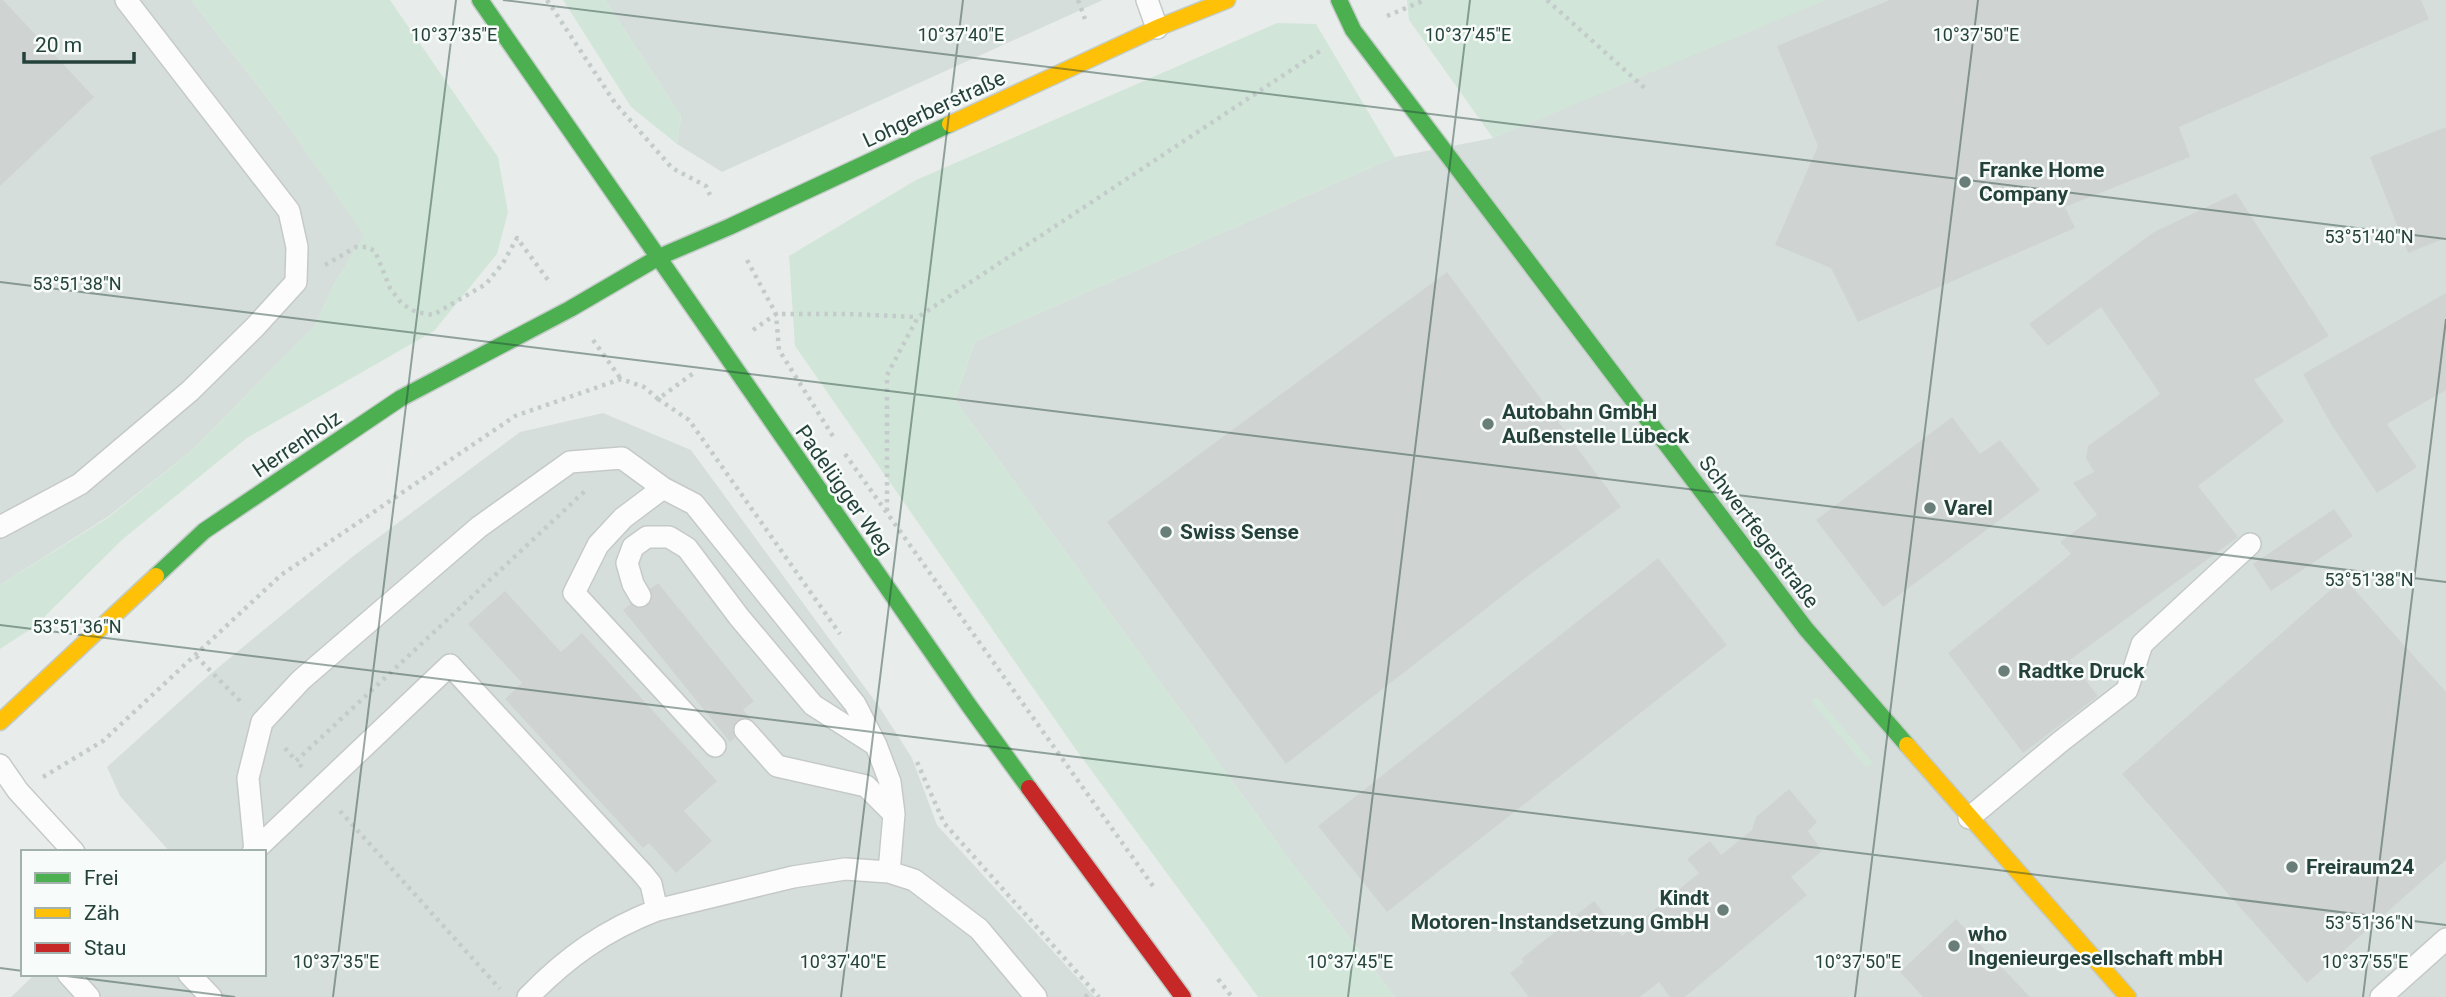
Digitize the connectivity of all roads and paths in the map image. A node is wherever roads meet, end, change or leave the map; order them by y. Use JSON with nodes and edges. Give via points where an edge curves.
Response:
{"nodes":[{"id":1,"x":125,"y":0,"type":"edge"},
{"id":2,"x":480,"y":0,"type":"edge"},
{"id":3,"x":547,"y":0,"type":"edge"},
{"id":4,"x":1147,"y":0,"type":"edge"},
{"id":5,"x":1339,"y":0,"type":"edge"},
{"id":6,"x":1547,"y":0,"type":"edge"},
{"id":7,"x":1214,"y":2,"type":"edge"},
{"id":8,"x":1157,"y":28,"type":"junction"},
{"id":9,"x":1353,"y":30,"type":"junction"},
{"id":10,"x":1648,"y":91,"type":"dead end"},
{"id":11,"x":729,"y":227,"type":"junction"},
{"id":12,"x":659,"y":257,"type":"junction"},
{"id":13,"x":296,"y":282,"type":"junction"},
{"id":14,"x":570,"y":309,"type":"junction"},
{"id":15,"x":776,"y":314,"type":"junction"},
{"id":16,"x":918,"y":317,"type":"junction"},
{"id":17,"x":723,"y":351,"type":"junction"},
{"id":18,"x":621,"y":379,"type":"junction"},
{"id":19,"x":836,"y":441,"type":"dead end"},
{"id":20,"x":843,"y":452,"type":"dead end"},
{"id":21,"x":588,"y":488,"type":"dead end"},
{"id":22,"x":663,"y":488,"type":"junction"},
{"id":23,"x":887,"y":513,"type":"junction"},
{"id":24,"x":0,"y":527,"type":"edge"},
{"id":25,"x":2250,"y":544,"type":"dead end"},
{"id":26,"x":640,"y":596,"type":"dead end"},
{"id":27,"x":0,"y":722,"type":"edge"},
{"id":28,"x":745,"y":730,"type":"dead end"},
{"id":29,"x":876,"y":745,"type":"junction"},
{"id":30,"x":715,"y":746,"type":"dead end"},
{"id":31,"x":0,"y":765,"type":"edge"},
{"id":32,"x":320,"y":789,"type":"junction"},
{"id":33,"x":18,"y":791,"type":"junction"},
{"id":34,"x":894,"y":814,"type":"junction"},
{"id":35,"x":1969,"y":818,"type":"junction"},
{"id":36,"x":72,"y":850,"type":"edge"},
{"id":37,"x":254,"y":850,"type":"edge"},
{"id":38,"x":255,"y":850,"type":"edge"},
{"id":39,"x":889,"y":872,"type":"junction"},
{"id":40,"x":1160,"y":896,"type":"dead end"},
{"id":41,"x":657,"y":910,"type":"junction"},
{"id":42,"x":2446,"y":939,"type":"edge"},
{"id":43,"x":1216,"y":974,"type":"dead end"},
{"id":44,"x":70,"y":976,"type":"edge"},
{"id":45,"x":191,"y":976,"type":"edge"},
{"id":46,"x":1093,"y":991,"type":"dead end"},
{"id":47,"x":89,"y":997,"type":"edge"},
{"id":48,"x":211,"y":997,"type":"edge"},
{"id":49,"x":508,"y":997,"type":"edge"},
{"id":50,"x":528,"y":997,"type":"edge"},
{"id":51,"x":1036,"y":997,"type":"edge"},
{"id":52,"x":1085,"y":997,"type":"edge"},
{"id":53,"x":1183,"y":997,"type":"edge"},
{"id":54,"x":1231,"y":997,"type":"edge"},
{"id":55,"x":2128,"y":997,"type":"edge"},
{"id":56,"x":2381,"y":997,"type":"edge"}],
"edges":[{"from":1,"to":13,"type":"lane","via":[[289,211],[297,247]]},
{"from":2,"to":12,"type":"street","name":"Padelügger Weg"},
{"from":3,"to":11,"type":"path","via":[[615,103],[672,168],[706,186]]},
{"from":4,"to":8,"type":"lane"},
{"from":5,"to":9,"type":"street","name":"Schwertfegerstraße"},
{"from":6,"to":10,"type":"path"},
{"from":7,"to":8,"type":"street","name":"Lohgerberstraße"},
{"from":8,"to":11,"type":"street","name":"Lohgerberstraße"},
{"from":9,"to":16,"type":"path"},
{"from":9,"to":35,"type":"street","name":"Schwertfegerstraße","via":[[1806,629]]},
{"from":11,"to":12,"type":"street","name":"Lohgerberstraße"},
{"from":11,"to":15,"type":"path"},
{"from":12,"to":14,"type":"street","name":"Herrenholz"},
{"from":12,"to":17,"type":"street","name":"Padelügger Weg"},
{"from":13,"to":14,"type":"path","via":[[356,247],[367,247],[375,251],[402,304],[416,313],[433,315],[486,284],[517,239]]},
{"from":13,"to":24,"type":"lane","via":[[200,382],[125,448],[80,484]]},
{"from":14,"to":18,"type":"path"},
{"from":14,"to":27,"type":"street","name":"Herrenholz","via":[[401,398],[204,531]]},
{"from":15,"to":16,"type":"path"},
{"from":15,"to":17,"type":"path"},
{"from":15,"to":19,"type":"path","via":[[779,350]]},
{"from":16,"to":23,"type":"path","via":[[887,375]]},
{"from":17,"to":18,"type":"path","via":[[658,398]]},
{"from":17,"to":53,"type":"street","name":"Padelügger Weg","via":[[970,707]]},
{"from":18,"to":33,"type":"path","via":[[515,416],[281,575],[103,741]]},
{"from":20,"to":23,"type":"path"},
{"from":21,"to":32,"type":"path","via":[[296,761]]},
{"from":22,"to":29,"type":"lane","via":[[694,504],[855,704]]},
{"from":22,"to":30,"type":"lane","via":[[623,518],[598,545],[575,593]]},
{"from":22,"to":37,"type":"lane","via":[[622,458],[570,462],[479,527],[301,680],[262,722],[248,778]]},
{"from":23,"to":40,"type":"path"},
{"from":25,"to":35,"type":"lane","via":[[2142,644],[2127,690]]},
{"from":26,"to":29,"type":"lane","via":[[627,564],[633,547],[647,537],[669,537],[687,548],[813,705]]},
{"from":28,"to":34,"type":"lane","via":[[777,766],[866,786]]},
{"from":29,"to":34,"type":"lane","via":[[890,782]]},
{"from":31,"to":33,"type":"lane"},
{"from":32,"to":38,"type":"lane"},
{"from":32,"to":41,"type":"lane","via":[[450,665],[643,874],[651,884]]},
{"from":32,"to":49,"type":"path"},
{"from":33,"to":36,"type":"lane"},
{"from":34,"to":39,"type":"lane"},
{"from":35,"to":55,"type":"street","name":"Schwertfegerstraße"},
{"from":39,"to":41,"type":"lane","via":[[845,869],[793,877]]},
{"from":39,"to":51,"type":"lane","via":[[914,880],[979,929]]},
{"from":41,"to":50,"type":"lane","via":[[599,938]]},
{"from":42,"to":56,"type":"lane"},
{"from":43,"to":54,"type":"path"},
{"from":44,"to":47,"type":"lane"},
{"from":45,"to":48,"type":"lane"},
{"from":46,"to":52,"type":"path"}]}
